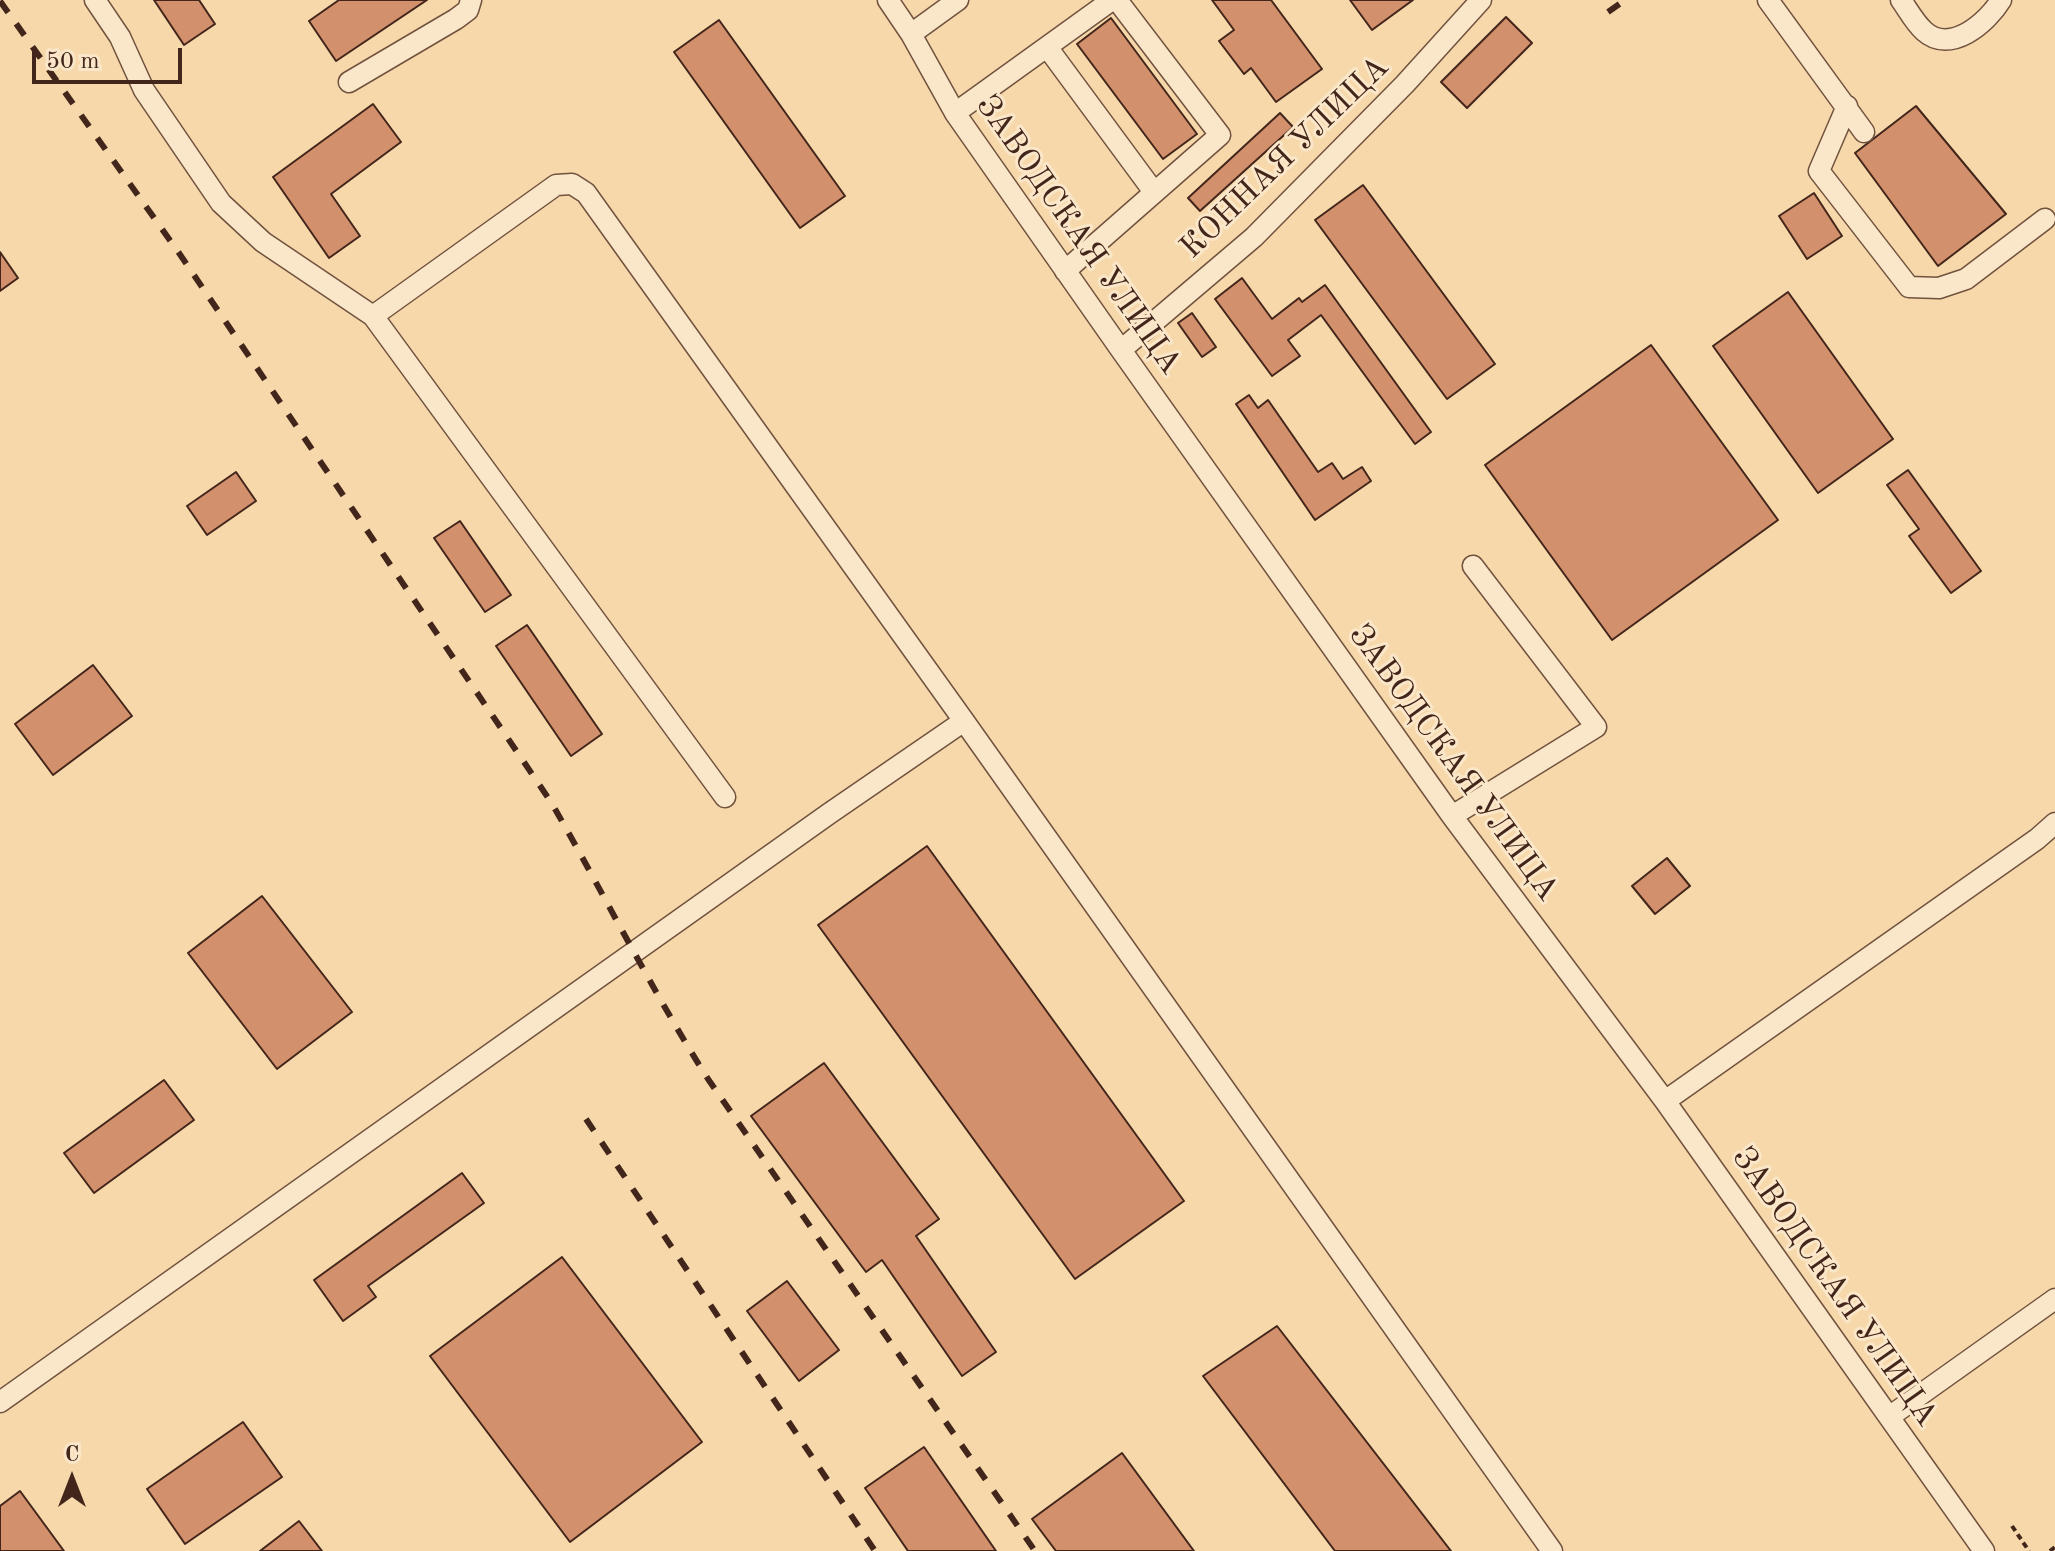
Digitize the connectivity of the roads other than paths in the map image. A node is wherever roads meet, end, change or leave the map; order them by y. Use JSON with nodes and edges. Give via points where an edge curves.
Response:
{"nodes":[{"id":1,"x":95,"y":0,"type":"edge"},
{"id":2,"x":471,"y":0,"type":"edge"},
{"id":3,"x":888,"y":0,"type":"edge"},
{"id":4,"x":958,"y":0,"type":"edge"},
{"id":5,"x":1114,"y":0,"type":"edge"},
{"id":6,"x":1481,"y":0,"type":"edge"},
{"id":7,"x":1768,"y":0,"type":"edge"},
{"id":8,"x":1901,"y":0,"type":"edge"},
{"id":9,"x":2001,"y":0,"type":"edge"},
{"id":10,"x":911,"y":34,"type":"junction"},
{"id":11,"x":1047,"y":47,"type":"junction"},
{"id":12,"x":349,"y":82,"type":"dead end"},
{"id":13,"x":1847,"y":106,"type":"junction"},
{"id":14,"x":955,"y":113,"type":"junction"},
{"id":15,"x":1864,"y":132,"type":"dead end"},
{"id":16,"x":1154,"y":192,"type":"junction"},
{"id":17,"x":2045,"y":219,"type":"dead end"},
{"id":18,"x":1065,"y":271,"type":"junction"},
{"id":19,"x":373,"y":316,"type":"junction"},
{"id":20,"x":1121,"y":350,"type":"junction"},
{"id":21,"x":1473,"y":566,"type":"dead end"},
{"id":22,"x":964,"y":721,"type":"junction"},
{"id":23,"x":725,"y":797,"type":"dead end"},
{"id":24,"x":1452,"y":816,"type":"junction"},
{"id":25,"x":2055,"y":823,"type":"edge"},
{"id":26,"x":1665,"y":1101,"type":"junction"},
{"id":27,"x":2055,"y":1299,"type":"edge"},
{"id":28,"x":0,"y":1402,"type":"edge"},
{"id":29,"x":1889,"y":1417,"type":"junction"},
{"id":30,"x":1552,"y":1551,"type":"edge"},
{"id":31,"x":1984,"y":1551,"type":"edge"}],
"edges":[{"from":1,"to":19,"type":"street","via":[[120,37],[144,90],[221,203],[263,242]]},
{"from":2,"to":12,"type":"street","via":[[468,10]]},
{"from":3,"to":10,"type":"street","name":"ЗАВОДСКАЯ УЛИЦА"},
{"from":4,"to":10,"type":"street"},
{"from":5,"to":11,"type":"street"},
{"from":5,"to":16,"type":"street","via":[[1220,135]]},
{"from":6,"to":20,"type":"street","name":"КОННАЯ УЛИЦА","via":[[1254,237]]},
{"from":7,"to":13,"type":"street"},
{"from":8,"to":9,"type":"street","via":[[1925,33],[1948,40],[1989,19]]},
{"from":10,"to":14,"type":"street","name":"ЗАВОДСКАЯ УЛИЦА"},
{"from":11,"to":14,"type":"street"},
{"from":11,"to":16,"type":"street"},
{"from":13,"to":15,"type":"street"},
{"from":13,"to":17,"type":"street","via":[[1819,171],[1909,287],[1939,288],[1966,279]]},
{"from":14,"to":18,"type":"street","name":"ЗАВОДСКАЯ УЛИЦА"},
{"from":16,"to":18,"type":"street"},
{"from":18,"to":20,"type":"street","name":"ЗАВОДСКАЯ УЛИЦА"},
{"from":19,"to":22,"type":"street","via":[[556,185],[572,184],[586,193]]},
{"from":19,"to":23,"type":"street"},
{"from":20,"to":24,"type":"street","name":"ЗАВОДСКАЯ УЛИЦА"},
{"from":21,"to":24,"type":"street","via":[[1596,727]]},
{"from":22,"to":28,"type":"street"},
{"from":22,"to":30,"type":"street"},
{"from":24,"to":26,"type":"street","name":"ЗАВОДСКАЯ УЛИЦА"},
{"from":25,"to":26,"type":"street"},
{"from":26,"to":29,"type":"street","name":"ЗАВОДСКАЯ УЛИЦА"},
{"from":27,"to":29,"type":"street"},
{"from":29,"to":31,"type":"street","name":"ЗАВОДСКАЯ УЛИЦА"}]}
